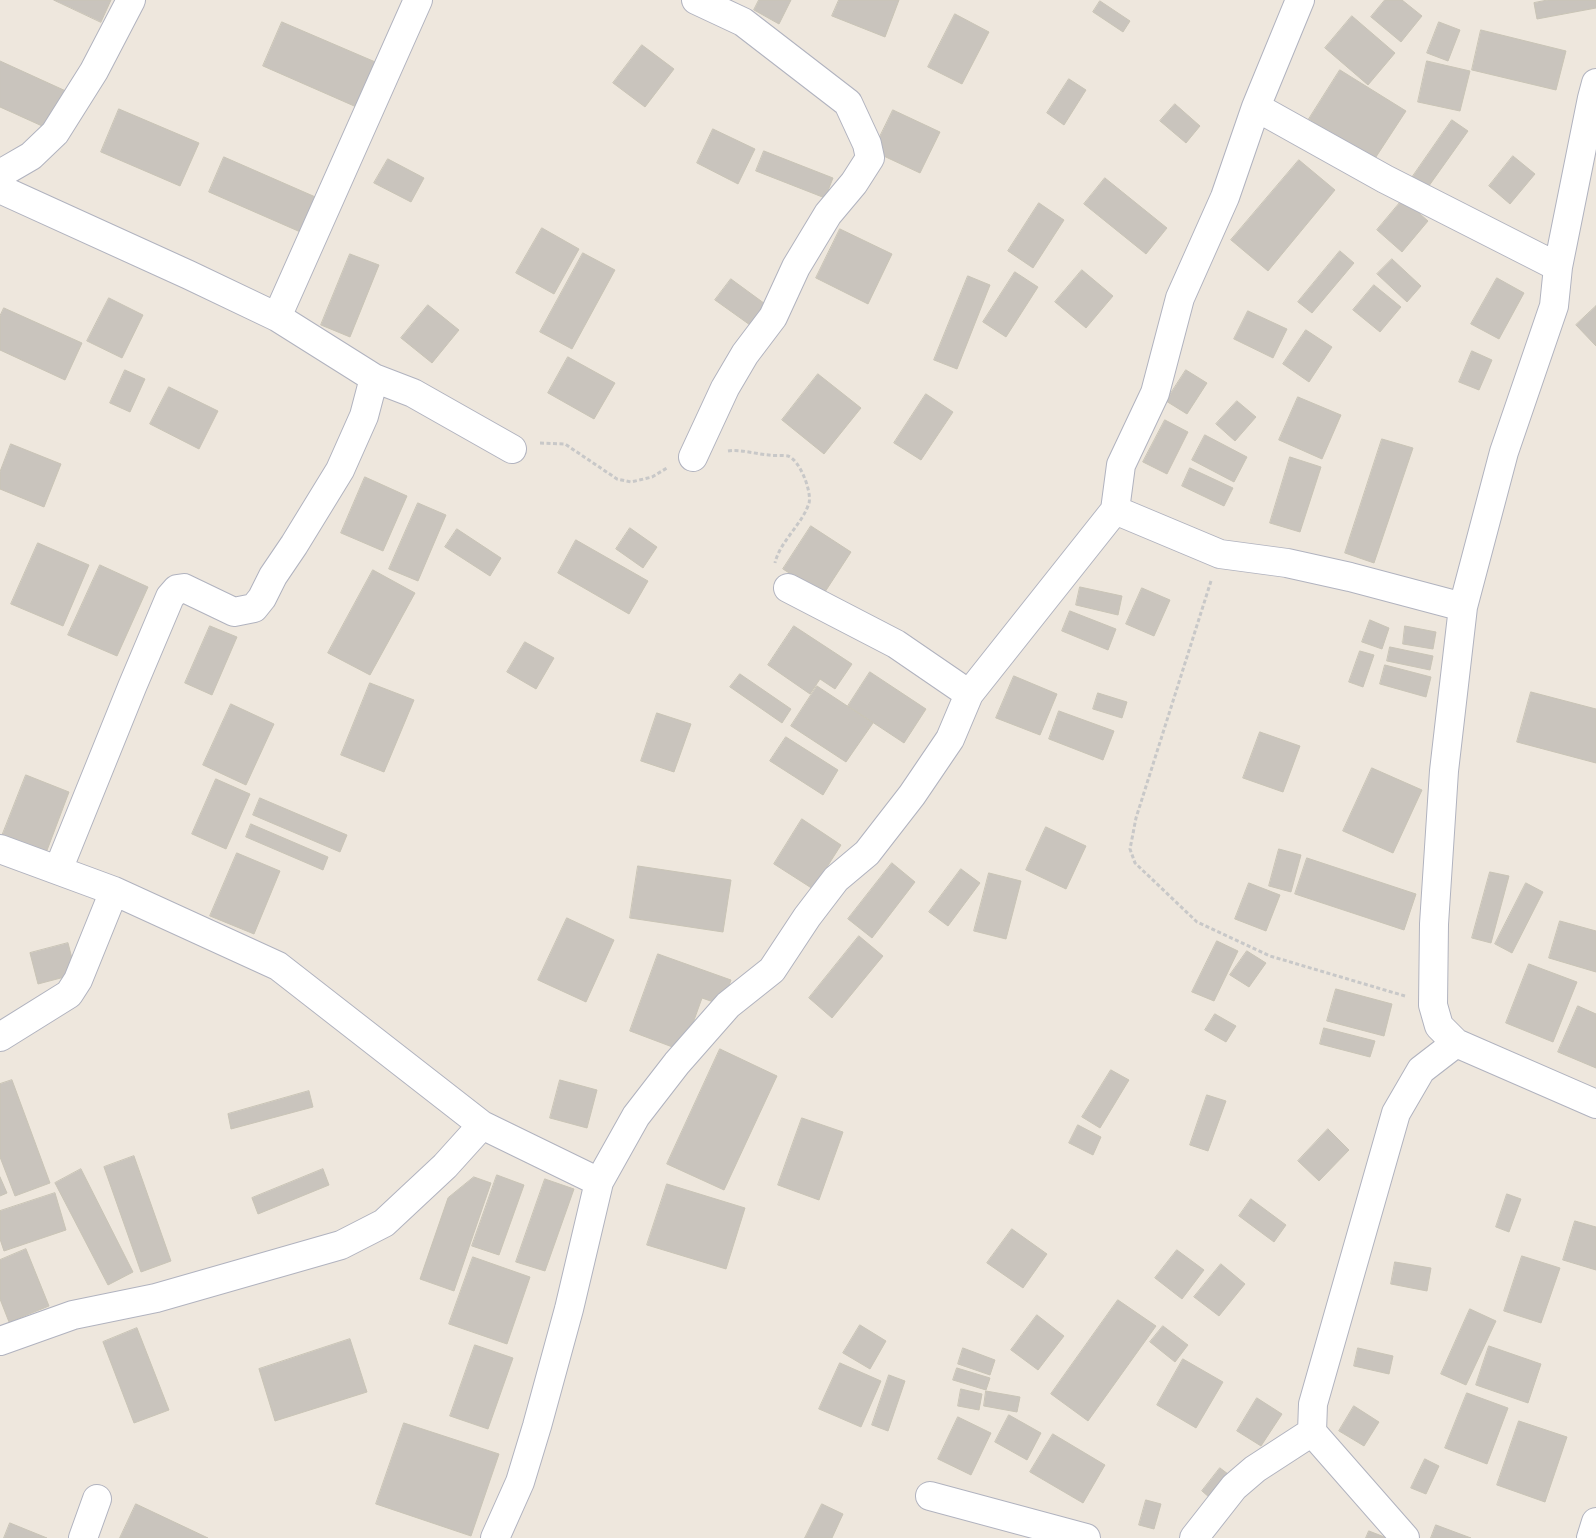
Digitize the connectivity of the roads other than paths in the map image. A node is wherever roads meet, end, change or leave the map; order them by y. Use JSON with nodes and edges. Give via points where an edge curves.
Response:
{"nodes":[{"id":1,"x":131,"y":0,"type":"edge"},
{"id":2,"x":418,"y":0,"type":"edge"},
{"id":3,"x":696,"y":0,"type":"edge"},
{"id":4,"x":1300,"y":0,"type":"edge"},
{"id":5,"x":1596,"y":83,"type":"edge"},
{"id":6,"x":1256,"y":107,"type":"junction"},
{"id":7,"x":0,"y":174,"type":"edge"},
{"id":8,"x":0,"y":189,"type":"edge"},
{"id":9,"x":1558,"y":267,"type":"junction"},
{"id":10,"x":277,"y":317,"type":"junction"},
{"id":11,"x":374,"y":378,"type":"junction"},
{"id":12,"x":512,"y":449,"type":"dead end"},
{"id":13,"x":693,"y":457,"type":"dead end"},
{"id":14,"x":1115,"y":510,"type":"junction"},
{"id":15,"x":788,"y":588,"type":"dead end"},
{"id":16,"x":1463,"y":607,"type":"junction"},
{"id":17,"x":969,"y":694,"type":"junction"},
{"id":18,"x":0,"y":849,"type":"edge"},
{"id":19,"x":58,"y":870,"type":"junction"},
{"id":20,"x":114,"y":891,"type":"junction"},
{"id":21,"x":0,"y":1036,"type":"edge"},
{"id":22,"x":1456,"y":1043,"type":"junction"},
{"id":23,"x":1596,"y":1104,"type":"edge"},
{"id":24,"x":482,"y":1125,"type":"junction"},
{"id":25,"x":599,"y":1182,"type":"junction"},
{"id":26,"x":0,"y":1341,"type":"edge"},
{"id":27,"x":1312,"y":1432,"type":"junction"},
{"id":28,"x":930,"y":1496,"type":"dead end"},
{"id":29,"x":98,"y":1499,"type":"dead end"},
{"id":30,"x":1596,"y":1522,"type":"edge"},
{"id":31,"x":83,"y":1538,"type":"edge"},
{"id":32,"x":495,"y":1538,"type":"edge"},
{"id":33,"x":1086,"y":1538,"type":"edge"},
{"id":34,"x":1194,"y":1538,"type":"edge"},
{"id":35,"x":1405,"y":1538,"type":"edge"},
{"id":36,"x":1591,"y":1538,"type":"edge"}],
"edges":[{"from":1,"to":7,"type":"street","via":[[94,71],[55,133],[31,156]]},
{"from":2,"to":10,"type":"street"},
{"from":3,"to":13,"type":"street","via":[[743,22],[848,104],[867,144],[870,158],[828,214],[773,317],[745,354],[725,388]]},
{"from":4,"to":6,"type":"street"},
{"from":5,"to":9,"type":"street"},
{"from":6,"to":9,"type":"street","via":[[1385,179]]},
{"from":6,"to":14,"type":"street","via":[[1225,197],[1180,298],[1155,394],[1121,464]]},
{"from":8,"to":10,"type":"street"},
{"from":9,"to":16,"type":"street","via":[[1554,306],[1504,452]]},
{"from":10,"to":11,"type":"street"},
{"from":11,"to":12,"type":"street","via":[[413,393]]},
{"from":11,"to":19,"type":"street","via":[[364,416],[340,470],[254,608],[234,612],[184,588],[170,596]]},
{"from":14,"to":16,"type":"street","via":[[1220,554],[1350,576]]},
{"from":14,"to":17,"type":"street"},
{"from":15,"to":17,"type":"street","via":[[896,644]]},
{"from":16,"to":22,"type":"street","via":[[1444,772],[1434,924],[1433,1005],[1439,1026]]},
{"from":17,"to":25,"type":"street","via":[[950,738],[912,795],[867,853],[836,879],[772,970],[728,1006],[677,1064],[636,1116]]},
{"from":18,"to":19,"type":"street"},
{"from":19,"to":20,"type":"street"},
{"from":20,"to":21,"type":"street","via":[[78,980],[69,994]]},
{"from":20,"to":24,"type":"street","via":[[278,966]]},
{"from":22,"to":23,"type":"street"},
{"from":22,"to":27,"type":"street","via":[[1421,1070],[1396,1113],[1313,1404]]},
{"from":24,"to":25,"type":"street"},
{"from":24,"to":26,"type":"street","via":[[445,1166],[384,1223],[342,1246],[156,1298],[73,1315]]},
{"from":25,"to":32,"type":"street","via":[[537,1426],[520,1482]]},
{"from":27,"to":34,"type":"street","via":[[1255,1469],[1234,1488]]},
{"from":27,"to":35,"type":"street"},
{"from":28,"to":33,"type":"street"},
{"from":29,"to":31,"type":"street"},
{"from":30,"to":36,"type":"street"}]}
